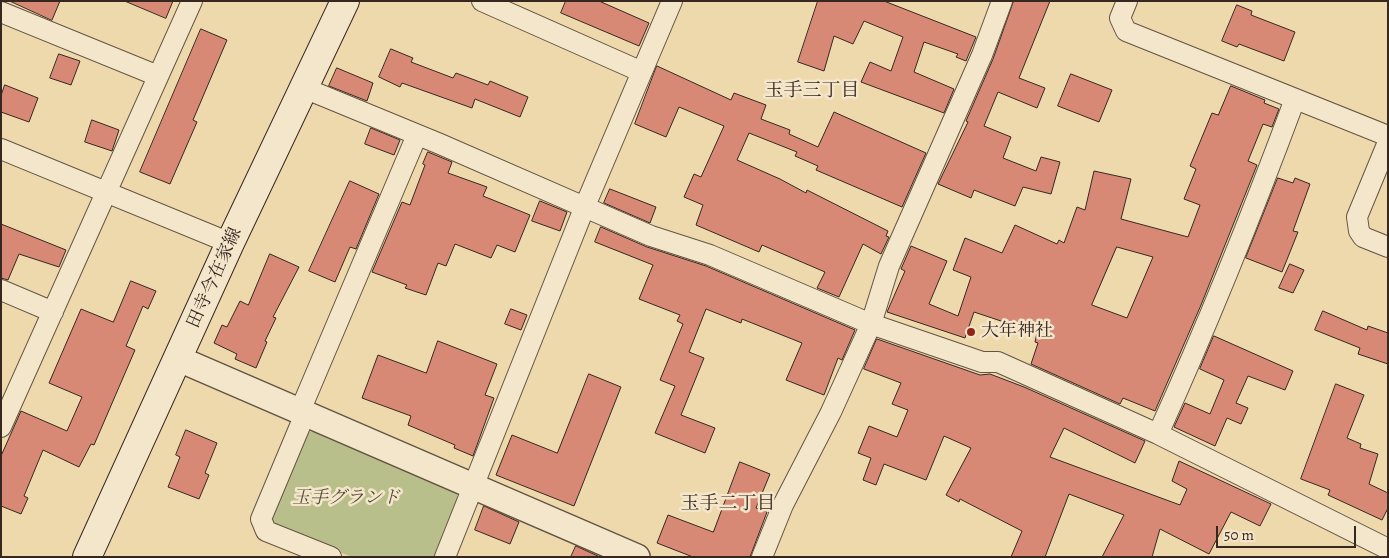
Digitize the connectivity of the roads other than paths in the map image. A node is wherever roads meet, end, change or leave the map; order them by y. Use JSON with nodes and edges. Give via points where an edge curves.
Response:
{"nodes":[{"id":1,"x":192,"y":1,"type":"edge"},
{"id":2,"x":344,"y":1,"type":"edge"},
{"id":3,"x":482,"y":1,"type":"edge"},
{"id":4,"x":672,"y":1,"type":"edge"},
{"id":5,"x":1002,"y":1,"type":"edge"},
{"id":6,"x":1127,"y":1,"type":"edge"},
{"id":7,"x":510,"y":7,"type":"edge"},
{"id":8,"x":1,"y":12,"type":"edge"},
{"id":9,"x":642,"y":72,"type":"junction"},
{"id":10,"x":158,"y":76,"type":"junction"},
{"id":11,"x":304,"y":88,"type":"junction"},
{"id":12,"x":1295,"y":99,"type":"junction"},
{"id":13,"x":417,"y":134,"type":"junction"},
{"id":14,"x":1388,"y":136,"type":"edge"},
{"id":15,"x":1388,"y":142,"type":"edge"},
{"id":16,"x":1,"y":149,"type":"edge"},
{"id":17,"x":107,"y":191,"type":"junction"},
{"id":18,"x":586,"y":206,"type":"junction"},
{"id":19,"x":230,"y":243,"type":"junction"},
{"id":20,"x":1388,"y":248,"type":"edge"},
{"id":21,"x":1,"y":290,"type":"edge"},
{"id":22,"x":53,"y":312,"type":"junction"},
{"id":23,"x":871,"y":324,"type":"junction"},
{"id":24,"x":179,"y":359,"type":"junction"},
{"id":25,"x":302,"y":412,"type":"junction"},
{"id":26,"x":2,"y":423,"type":"edge"},
{"id":27,"x":1158,"y":434,"type":"junction"},
{"id":28,"x":474,"y":486,"type":"junction"},
{"id":29,"x":1388,"y":549,"type":"edge"},
{"id":30,"x":632,"y":556,"type":"edge"},
{"id":31,"x":87,"y":557,"type":"edge"},
{"id":32,"x":331,"y":557,"type":"edge"},
{"id":33,"x":445,"y":557,"type":"edge"},
{"id":34,"x":762,"y":557,"type":"edge"}],
"edges":[{"from":1,"to":10,"type":"street"},
{"from":2,"to":11,"type":"main road","name":"田寺今在家線"},
{"from":3,"to":7,"type":"street"},
{"from":4,"to":9,"type":"street"},
{"from":5,"to":23,"type":"street","via":[[982,55],[889,266]]},
{"from":6,"to":12,"type":"street","via":[[1120,18],[1126,32]]},
{"from":7,"to":9,"type":"street"},
{"from":8,"to":10,"type":"street"},
{"from":9,"to":18,"type":"street"},
{"from":10,"to":17,"type":"street"},
{"from":11,"to":13,"type":"street"},
{"from":11,"to":19,"type":"main road","name":"田寺今在家線"},
{"from":12,"to":14,"type":"street"},
{"from":12,"to":27,"type":"street","via":[[1198,346]]},
{"from":13,"to":18,"type":"street"},
{"from":13,"to":25,"type":"street"},
{"from":15,"to":20,"type":"street","via":[[1357,217],[1359,231],[1364,237]]},
{"from":16,"to":17,"type":"street"},
{"from":17,"to":19,"type":"street"},
{"from":17,"to":22,"type":"street"},
{"from":18,"to":23,"type":"street","via":[[651,236],[710,255]]},
{"from":18,"to":28,"type":"street"},
{"from":19,"to":24,"type":"main road","name":"田寺今在家線"},
{"from":21,"to":22,"type":"street"},
{"from":22,"to":26,"type":"street"},
{"from":23,"to":27,"type":"street","via":[[982,362],[998,362]]},
{"from":23,"to":34,"type":"street","via":[[783,505]]},
{"from":24,"to":25,"type":"street"},
{"from":24,"to":31,"type":"main road","name":"田寺今在家線"},
{"from":25,"to":28,"type":"street"},
{"from":25,"to":32,"type":"street","via":[[261,519],[266,531]]},
{"from":27,"to":29,"type":"street"},
{"from":28,"to":30,"type":"street"},
{"from":28,"to":33,"type":"street"}]}
